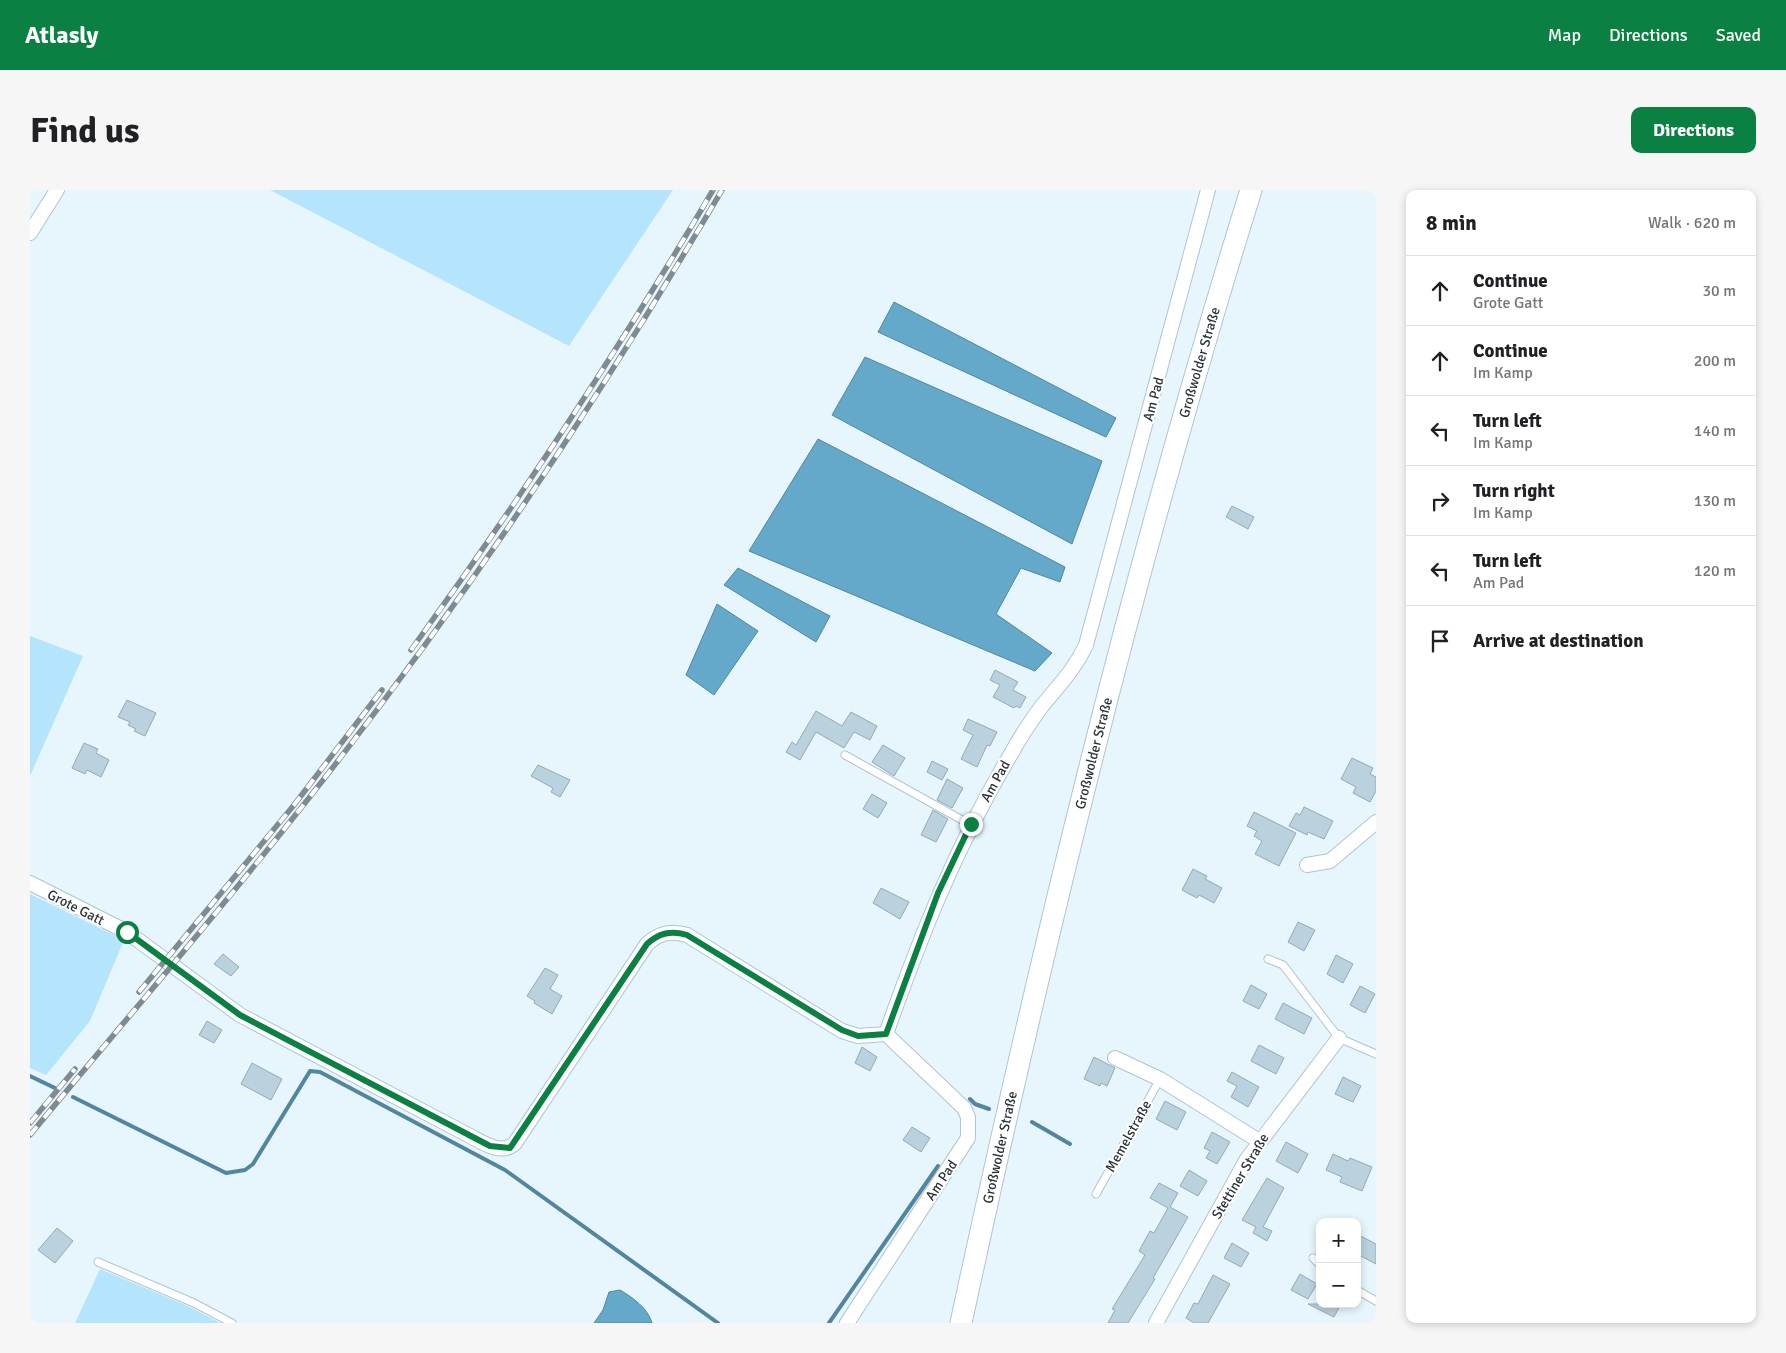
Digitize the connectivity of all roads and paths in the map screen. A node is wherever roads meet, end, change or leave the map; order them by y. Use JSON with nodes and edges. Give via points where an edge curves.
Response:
{"nodes":[{"id":1,"x":57,"y":190,"type":"edge"},
{"id":2,"x":1208,"y":190,"type":"edge"},
{"id":3,"x":1251,"y":190,"type":"edge"},
{"id":4,"x":30,"y":232,"type":"edge"},
{"id":5,"x":845,"y":755,"type":"dead end"},
{"id":6,"x":1376,"y":822,"type":"edge"},
{"id":7,"x":971,"y":824,"type":"junction"},
{"id":8,"x":1307,"y":864,"type":"dead end"},
{"id":9,"x":30,"y":883,"type":"edge"},
{"id":10,"x":1268,"y":959,"type":"dead end"},
{"id":11,"x":886,"y":1034,"type":"junction"},
{"id":12,"x":1339,"y":1038,"type":"junction"},
{"id":13,"x":1376,"y":1054,"type":"edge"},
{"id":14,"x":1115,"y":1058,"type":"dead end"},
{"id":15,"x":1160,"y":1079,"type":"junction"},
{"id":16,"x":1259,"y":1141,"type":"junction"},
{"id":17,"x":1096,"y":1194,"type":"dead end"},
{"id":18,"x":1313,"y":1258,"type":"dead end"},
{"id":19,"x":98,"y":1262,"type":"dead end"},
{"id":20,"x":1318,"y":1263,"type":"edge"},
{"id":21,"x":1361,"y":1292,"type":"edge"},
{"id":22,"x":1376,"y":1301,"type":"edge"},
{"id":23,"x":232,"y":1323,"type":"edge"},
{"id":24,"x":847,"y":1323,"type":"edge"},
{"id":25,"x":961,"y":1323,"type":"edge"},
{"id":26,"x":1156,"y":1323,"type":"edge"}],
"edges":[{"from":1,"to":4,"type":"street"},
{"from":2,"to":7,"type":"street","name":"Am Pad","via":[[1086,645],[1075,668],[1026,730]]},
{"from":3,"to":25,"type":"main road","name":"Großwolder Straße","via":[[1118,654],[1035,988]]},
{"from":5,"to":7,"type":"lane"},
{"from":6,"to":8,"type":"street","via":[[1330,861]]},
{"from":7,"to":11,"type":"street","name":"Am Pad","via":[[938,893]]},
{"from":9,"to":11,"type":"street","name":"Grote Gatt","via":[[127,932],[240,1015],[470,1136],[500,1148],[510,1148],[515,1143],[647,944],[661,934],[687,935],[842,1030],[858,1036]]},
{"from":10,"to":12,"type":"lane","via":[[1282,965]]},
{"from":11,"to":24,"type":"street","name":"Am Pad","via":[[964,1108],[968,1117],[968,1138]]},
{"from":12,"to":13,"type":"lane"},
{"from":12,"to":16,"type":"street","name":"Stettiner Straße"},
{"from":14,"to":15,"type":"street"},
{"from":15,"to":16,"type":"street"},
{"from":15,"to":17,"type":"lane","name":"Memelstraße"},
{"from":16,"to":26,"type":"street","name":"Stettiner Straße"},
{"from":18,"to":20,"type":"lane"},
{"from":19,"to":23,"type":"lane"},
{"from":21,"to":22,"type":"lane"}]}
